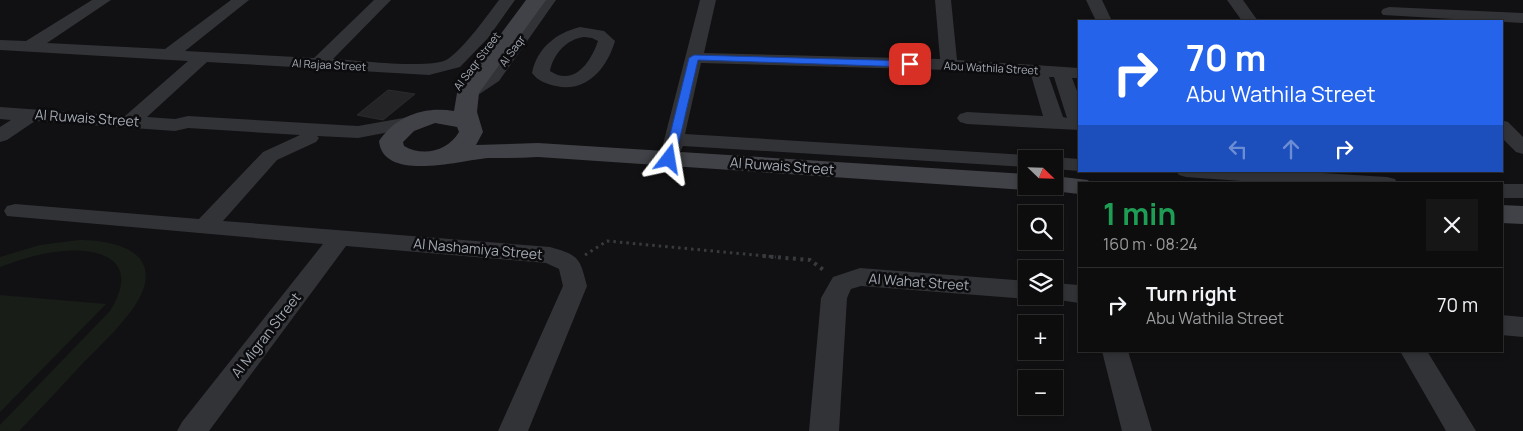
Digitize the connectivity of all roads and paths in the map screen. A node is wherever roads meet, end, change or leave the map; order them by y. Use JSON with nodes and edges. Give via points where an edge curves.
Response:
{"nodes":[{"id":1,"x":103,"y":0,"type":"edge"},
{"id":2,"x":241,"y":0,"type":"edge"},
{"id":3,"x":383,"y":0,"type":"edge"},
{"id":4,"x":507,"y":0,"type":"edge"},
{"id":5,"x":524,"y":0,"type":"edge"},
{"id":6,"x":536,"y":0,"type":"edge"},
{"id":7,"x":548,"y":0,"type":"edge"},
{"id":8,"x":708,"y":0,"type":"edge"},
{"id":9,"x":944,"y":0,"type":"edge"},
{"id":10,"x":1094,"y":0,"type":"edge"},
{"id":11,"x":1235,"y":0,"type":"edge"},
{"id":12,"x":1375,"y":0,"type":"edge"},
{"id":13,"x":1393,"y":17,"type":"edge"},
{"id":14,"x":1523,"y":18,"type":"edge"},
{"id":15,"x":1104,"y":20,"type":"edge"},
{"id":16,"x":1249,"y":20,"type":"edge"},
{"id":17,"x":516,"y":44,"type":"junction"},
{"id":18,"x":0,"y":45,"type":"edge"},
{"id":19,"x":555,"y":46,"type":"dead end"},
{"id":20,"x":29,"y":47,"type":"junction"},
{"id":21,"x":167,"y":56,"type":"junction"},
{"id":22,"x":202,"y":58,"type":"junction"},
{"id":23,"x":694,"y":58,"type":"junction"},
{"id":24,"x":318,"y":64,"type":"junction"},
{"id":25,"x":949,"y":65,"type":"junction"},
{"id":26,"x":1038,"y":70,"type":"junction"},
{"id":27,"x":1070,"y":72,"type":"edge"},
{"id":28,"x":468,"y":93,"type":"junction"},
{"id":29,"x":0,"y":113,"type":"edge"},
{"id":30,"x":31,"y":115,"type":"junction"},
{"id":31,"x":967,"y":118,"type":"dead end"},
{"id":32,"x":1078,"y":118,"type":"edge"},
{"id":33,"x":131,"y":121,"type":"junction"},
{"id":34,"x":417,"y":121,"type":"junction"},
{"id":35,"x":1055,"y":123,"type":"junction"},
{"id":36,"x":1078,"y":124,"type":"edge"},
{"id":37,"x":174,"y":125,"type":"junction"},
{"id":38,"x":468,"y":127,"type":"junction"},
{"id":39,"x":1503,"y":128,"type":"edge"},
{"id":40,"x":261,"y":135,"type":"junction"},
{"id":41,"x":0,"y":136,"type":"edge"},
{"id":42,"x":309,"y":138,"type":"junction"},
{"id":43,"x":1523,"y":148,"type":"edge"},
{"id":44,"x":672,"y":149,"type":"junction"},
{"id":45,"x":392,"y":150,"type":"junction"},
{"id":46,"x":538,"y":150,"type":"junction"},
{"id":47,"x":270,"y":156,"type":"junction"},
{"id":48,"x":446,"y":156,"type":"junction"},
{"id":49,"x":1018,"y":161,"type":"edge"},
{"id":50,"x":1063,"y":163,"type":"edge"},
{"id":51,"x":1078,"y":164,"type":"edge"},
{"id":52,"x":1201,"y":172,"type":"edge"},
{"id":53,"x":1018,"y":181,"type":"edge"},
{"id":54,"x":1356,"y":182,"type":"edge"},
{"id":55,"x":1063,"y":185,"type":"edge"},
{"id":56,"x":1078,"y":186,"type":"edge"},
{"id":57,"x":1503,"y":191,"type":"edge"},
{"id":58,"x":1523,"y":192,"type":"edge"},
{"id":59,"x":14,"y":211,"type":"dead end"},
{"id":60,"x":1503,"y":214,"type":"edge"},
{"id":61,"x":1523,"y":216,"type":"edge"},
{"id":62,"x":204,"y":227,"type":"junction"},
{"id":63,"x":340,"y":238,"type":"junction"},
{"id":64,"x":570,"y":264,"type":"junction"},
{"id":65,"x":842,"y":283,"type":"junction"},
{"id":66,"x":1018,"y":289,"type":"edge"},
{"id":67,"x":1063,"y":293,"type":"edge"},
{"id":68,"x":1078,"y":294,"type":"edge"},
{"id":69,"x":1503,"y":325,"type":"edge"},
{"id":70,"x":1523,"y":327,"type":"edge"},
{"id":71,"x":1115,"y":352,"type":"edge"},
{"id":72,"x":1414,"y":352,"type":"edge"},
{"id":73,"x":192,"y":431,"type":"edge"},
{"id":74,"x":512,"y":431,"type":"edge"},
{"id":75,"x":824,"y":431,"type":"edge"},
{"id":76,"x":1137,"y":431,"type":"edge"},
{"id":77,"x":1461,"y":431,"type":"edge"}],
"edges":[{"from":1,"to":20,"type":"street"},
{"from":2,"to":21,"type":"street"},
{"from":3,"to":24,"type":"street"},
{"from":4,"to":24,"type":"street","name":"Al Rajaa Street","via":[[482,34],[454,63],[429,70]]},
{"from":5,"to":34,"type":"street","name":"Al Saqr Street","via":[[454,92]]},
{"from":6,"to":28,"type":"street","name":"Al Saqr Street"},
{"from":7,"to":17,"type":"street","name":"Al Saqr"},
{"from":8,"to":23,"type":"street"},
{"from":9,"to":25,"type":"street"},
{"from":10,"to":15,"type":"street"},
{"from":11,"to":16,"type":"street"},
{"from":12,"to":13,"type":"street"},
{"from":13,"to":14,"type":"street"},
{"from":17,"to":19,"type":"street"},
{"from":17,"to":28,"type":"street","name":"Al Saqr","via":[[493,76]]},
{"from":18,"to":20,"type":"street","name":"Al Rajaa Street"},
{"from":20,"to":21,"type":"street","name":"Al Rajaa Street"},
{"from":21,"to":22,"type":"street","name":"Al Rajaa Street"},
{"from":22,"to":24,"type":"street","name":"Al Rajaa Street"},
{"from":22,"to":33,"type":"street"},
{"from":23,"to":25,"type":"street","name":"Abu Wathila Street"},
{"from":23,"to":44,"type":"street"},
{"from":25,"to":26,"type":"street","name":"Abu Wathila Street"},
{"from":26,"to":27,"type":"street","name":"Abu Wathila Street"},
{"from":26,"to":35,"type":"street"},
{"from":27,"to":32,"type":"street"},
{"from":28,"to":38,"type":"street","name":"Al Saqr Street","via":[[465,101]]},
{"from":29,"to":30,"type":"street","name":"Al Ruwais Street"},
{"from":30,"to":33,"type":"street","name":"Al Ruwais Street"},
{"from":30,"to":41,"type":"street"},
{"from":31,"to":35,"type":"street"},
{"from":33,"to":37,"type":"street","name":"Al Ruwais Street"},
{"from":34,"to":37,"type":"street","via":[[358,132],[188,122]]},
{"from":34,"to":38,"type":"street","name":"Al Ruwais Street","via":[[441,116],[456,117]]},
{"from":34,"to":45,"type":"street","name":"Al Saqr Street","via":[[397,132],[391,141]]},
{"from":35,"to":36,"type":"street"},
{"from":37,"to":40,"type":"street","via":[[178,130]]},
{"from":38,"to":46,"type":"street","name":"Al Ruwais Street","via":[[494,140]]},
{"from":38,"to":48,"type":"street","via":[[468,140]]},
{"from":39,"to":43,"type":"street"},
{"from":40,"to":42,"type":"street"},
{"from":40,"to":47,"type":"street"},
{"from":42,"to":45,"type":"street","via":[[366,143]]},
{"from":42,"to":47,"type":"street"},
{"from":44,"to":46,"type":"street","name":"Al Ruwais Street"},
{"from":44,"to":49,"type":"street"},
{"from":44,"to":53,"type":"street","name":"Al Ruwais Street"},
{"from":45,"to":48,"type":"street","name":"Al Ruwais Street","via":[[414,160]]},
{"from":46,"to":48,"type":"street","name":"Al Ruwais Street"},
{"from":47,"to":62,"type":"street"},
{"from":50,"to":51,"type":"street"},
{"from":52,"to":54,"type":"street"},
{"from":55,"to":56,"type":"street"},
{"from":57,"to":58,"type":"street"},
{"from":59,"to":62,"type":"street","name":"Al Nashamiya Street"},
{"from":60,"to":61,"type":"street"},
{"from":62,"to":63,"type":"street","name":"Al Nashamiya Street"},
{"from":63,"to":64,"type":"street","name":"Al Nashamiya Street","via":[[550,255]]},
{"from":63,"to":73,"type":"street","name":"Al Migran Street"},
{"from":64,"to":65,"type":"path","via":[[607,241],[810,260]]},
{"from":64,"to":74,"type":"street","via":[[575,286]]},
{"from":65,"to":66,"type":"street","name":"Al Wahat Street","via":[[860,277]]},
{"from":65,"to":75,"type":"street","via":[[834,298]]},
{"from":67,"to":68,"type":"street"},
{"from":69,"to":70,"type":"street"},
{"from":71,"to":76,"type":"street"},
{"from":72,"to":77,"type":"street"}]}
